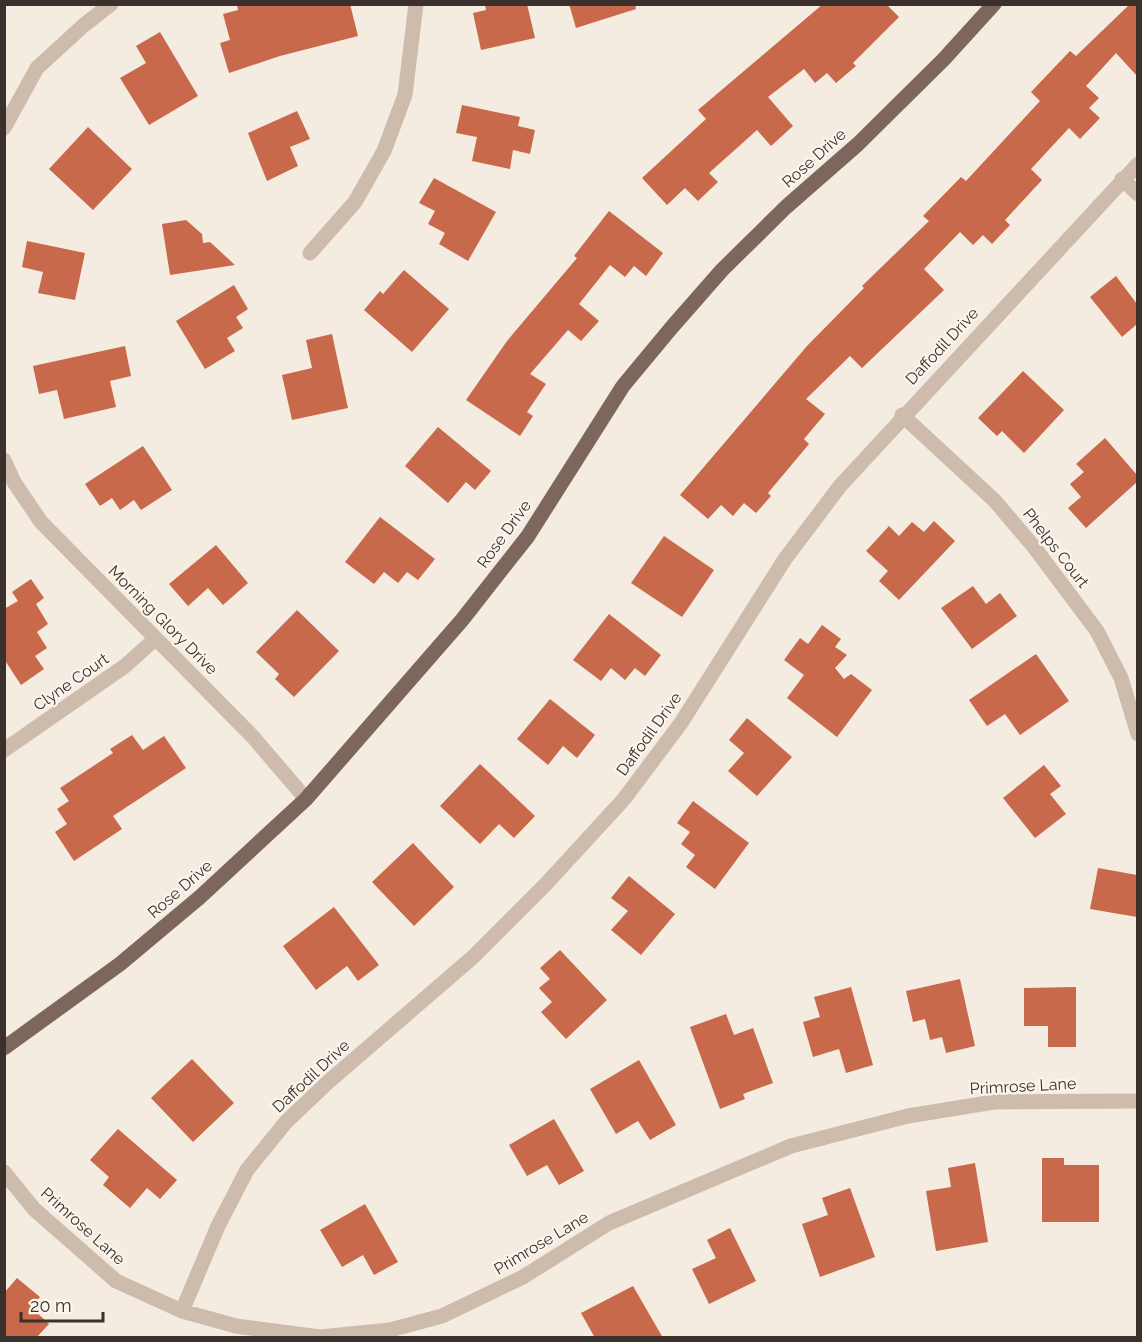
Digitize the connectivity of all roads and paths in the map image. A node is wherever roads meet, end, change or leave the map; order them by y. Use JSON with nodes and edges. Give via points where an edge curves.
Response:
{"nodes":[{"id":1,"x":111,"y":4,"type":"edge"},
{"id":2,"x":416,"y":4,"type":"edge"},
{"id":3,"x":994,"y":4,"type":"edge"},
{"id":4,"x":4,"y":128,"type":"edge"},
{"id":5,"x":1137,"y":164,"type":"edge"},
{"id":6,"x":1122,"y":179,"type":"junction"},
{"id":7,"x":1137,"y":194,"type":"edge"},
{"id":8,"x":310,"y":253,"type":"dead end"},
{"id":9,"x":902,"y":415,"type":"junction"},
{"id":10,"x":4,"y":460,"type":"edge"},
{"id":11,"x":155,"y":639,"type":"junction"},
{"id":12,"x":1137,"y":734,"type":"edge"},
{"id":13,"x":4,"y":750,"type":"edge"},
{"id":14,"x":306,"y":799,"type":"junction"},
{"id":15,"x":4,"y":1048,"type":"edge"},
{"id":16,"x":1137,"y":1101,"type":"edge"},
{"id":17,"x":4,"y":1172,"type":"edge"},
{"id":18,"x":182,"y":1311,"type":"junction"}],
"edges":[{"from":1,"to":4,"type":"street","via":[[37,68]]},
{"from":2,"to":8,"type":"street","via":[[405,94],[384,151],[355,202]]},
{"from":3,"to":14,"type":"main road","name":"Rose Drive","via":[[858,144],[722,270],[672,327],[623,386],[528,536],[462,620]]},
{"from":5,"to":6,"type":"street","name":"Daffodil Drive"},
{"from":6,"to":7,"type":"street"},
{"from":6,"to":9,"type":"street","name":"Daffodil Drive"},
{"from":9,"to":12,"type":"street","name":"Phelps Court","via":[[995,501],[1041,556],[1096,631],[1121,678]]},
{"from":9,"to":18,"type":"street","name":"Daffodil Drive","via":[[840,486],[785,559],[681,723],[624,799],[473,957],[327,1083],[286,1122],[260,1154],[218,1226]]},
{"from":10,"to":11,"type":"street","name":"Morning Glory Drive","via":[[14,483],[41,522]]},
{"from":11,"to":13,"type":"street","name":"Clyne Court","via":[[125,666]]},
{"from":11,"to":14,"type":"street","name":"Morning Glory Drive","via":[[253,737]]},
{"from":14,"to":15,"type":"main road","name":"Rose Drive","via":[[200,897],[120,963]]},
{"from":16,"to":18,"type":"street","name":"Primrose Lane","via":[[994,1102],[908,1116],[791,1146],[609,1223],[523,1277],[442,1316],[390,1330],[320,1337],[236,1326]]},
{"from":17,"to":18,"type":"street","name":"Primrose Lane","via":[[34,1209],[116,1281]]}]}
